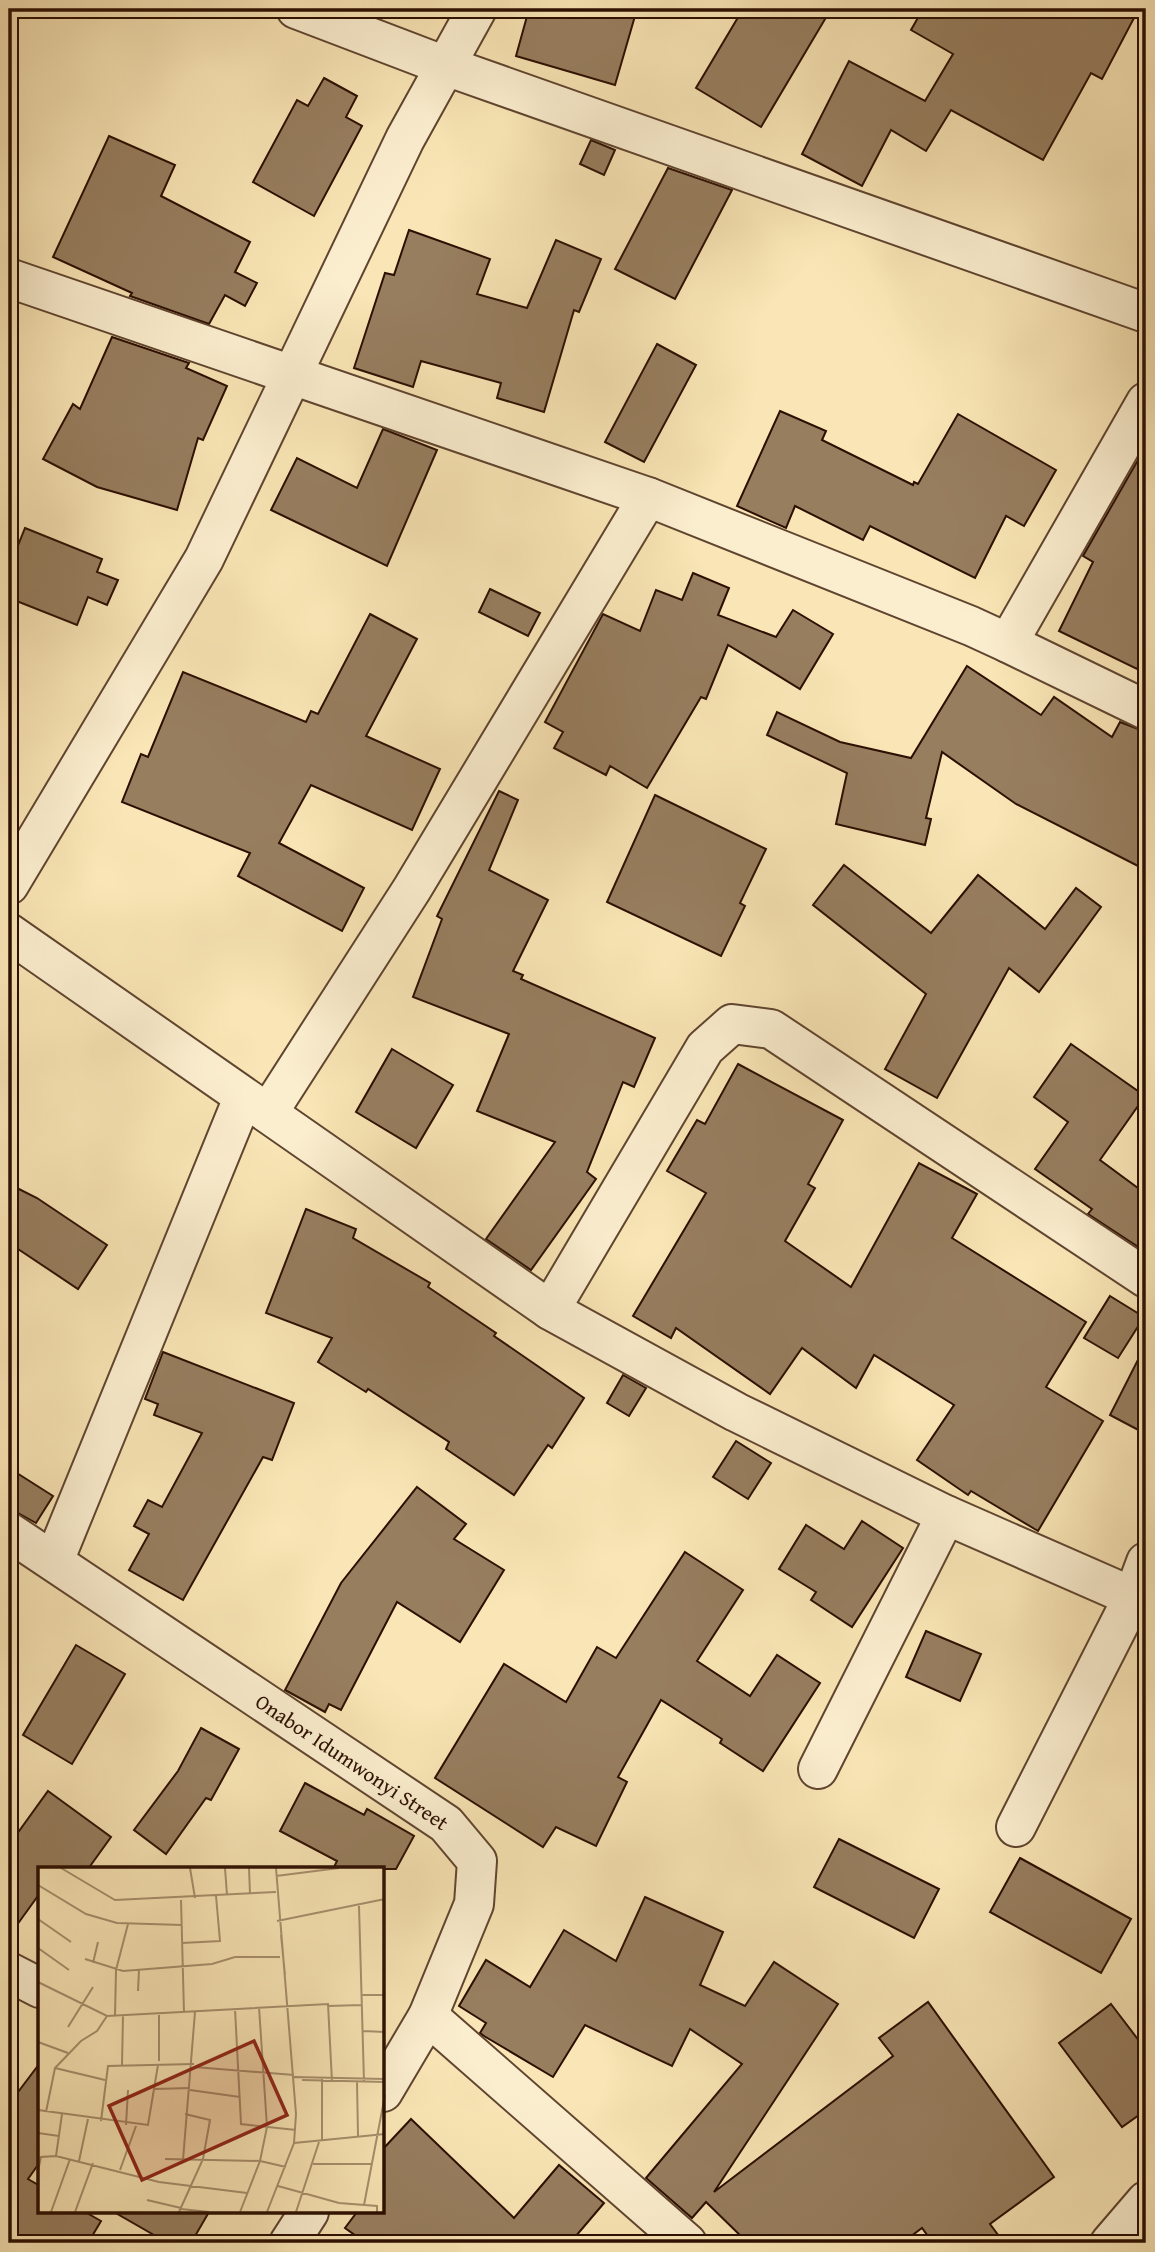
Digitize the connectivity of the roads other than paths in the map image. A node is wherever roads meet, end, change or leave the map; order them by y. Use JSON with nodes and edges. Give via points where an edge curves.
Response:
{"nodes":[{"id":1,"x":296,"y":9,"type":"edge"},
{"id":2,"x":477,"y":9,"type":"edge"},
{"id":3,"x":443,"y":65,"type":"junction"},
{"id":4,"x":9,"y":278,"type":"edge"},
{"id":5,"x":1146,"y":313,"type":"edge"},
{"id":6,"x":292,"y":375,"type":"junction"},
{"id":7,"x":1146,"y":402,"type":"edge"},
{"id":8,"x":648,"y":498,"type":"junction"},
{"id":9,"x":1008,"y":643,"type":"junction"},
{"id":10,"x":1146,"y":710,"type":"edge"},
{"id":11,"x":9,"y":885,"type":"edge"},
{"id":12,"x":9,"y":933,"type":"edge"},
{"id":13,"x":256,"y":1105,"type":"junction"},
{"id":14,"x":1146,"y":1279,"type":"edge"},
{"id":15,"x":550,"y":1310,"type":"junction"},
{"id":16,"x":946,"y":1515,"type":"junction"},
{"id":17,"x":9,"y":1532,"type":"edge"},
{"id":18,"x":54,"y":1561,"type":"junction"},
{"id":19,"x":1140,"y":1579,"type":"edge"},
{"id":20,"x":818,"y":1769,"type":"dead end"},
{"id":21,"x":1016,"y":1827,"type":"dead end"},
{"id":22,"x":9,"y":1972,"type":"edge"},
{"id":23,"x":38,"y":1987,"type":"edge"},
{"id":24,"x":428,"y":2017,"type":"junction"},
{"id":25,"x":385,"y":2089,"type":"edge"},
{"id":26,"x":1146,"y":2201,"type":"edge"},
{"id":27,"x":308,"y":2214,"type":"edge"},
{"id":28,"x":289,"y":2243,"type":"edge"},
{"id":29,"x":687,"y":2243,"type":"edge"},
{"id":30,"x":1110,"y":2243,"type":"edge"}],
"edges":[{"from":1,"to":3,"type":"street"},
{"from":2,"to":3,"type":"street"},
{"from":3,"to":5,"type":"street"},
{"from":3,"to":6,"type":"street"},
{"from":4,"to":6,"type":"street"},
{"from":6,"to":8,"type":"street"},
{"from":6,"to":11,"type":"street","via":[[204,559]]},
{"from":7,"to":9,"type":"street"},
{"from":8,"to":9,"type":"street"},
{"from":8,"to":13,"type":"street","via":[[412,889]]},
{"from":9,"to":10,"type":"street"},
{"from":12,"to":13,"type":"street"},
{"from":13,"to":15,"type":"street"},
{"from":13,"to":18,"type":"street"},
{"from":14,"to":15,"type":"street","via":[[771,1029],[732,1024],[705,1048]]},
{"from":15,"to":16,"type":"street","via":[[736,1412]]},
{"from":16,"to":19,"type":"street"},
{"from":16,"to":20,"type":"street"},
{"from":17,"to":18,"type":"street","name":"Onabor Idumwonyi Street"},
{"from":18,"to":24,"type":"street","name":"Onabor Idumwonyi Street","via":[[446,1824],[477,1861],[474,1904]]},
{"from":19,"to":21,"type":"street"},
{"from":22,"to":23,"type":"street"},
{"from":24,"to":25,"type":"street","name":"Onabor Idumwonyi Street"},
{"from":24,"to":29,"type":"street"},
{"from":26,"to":30,"type":"street"},
{"from":27,"to":28,"type":"street"}]}
